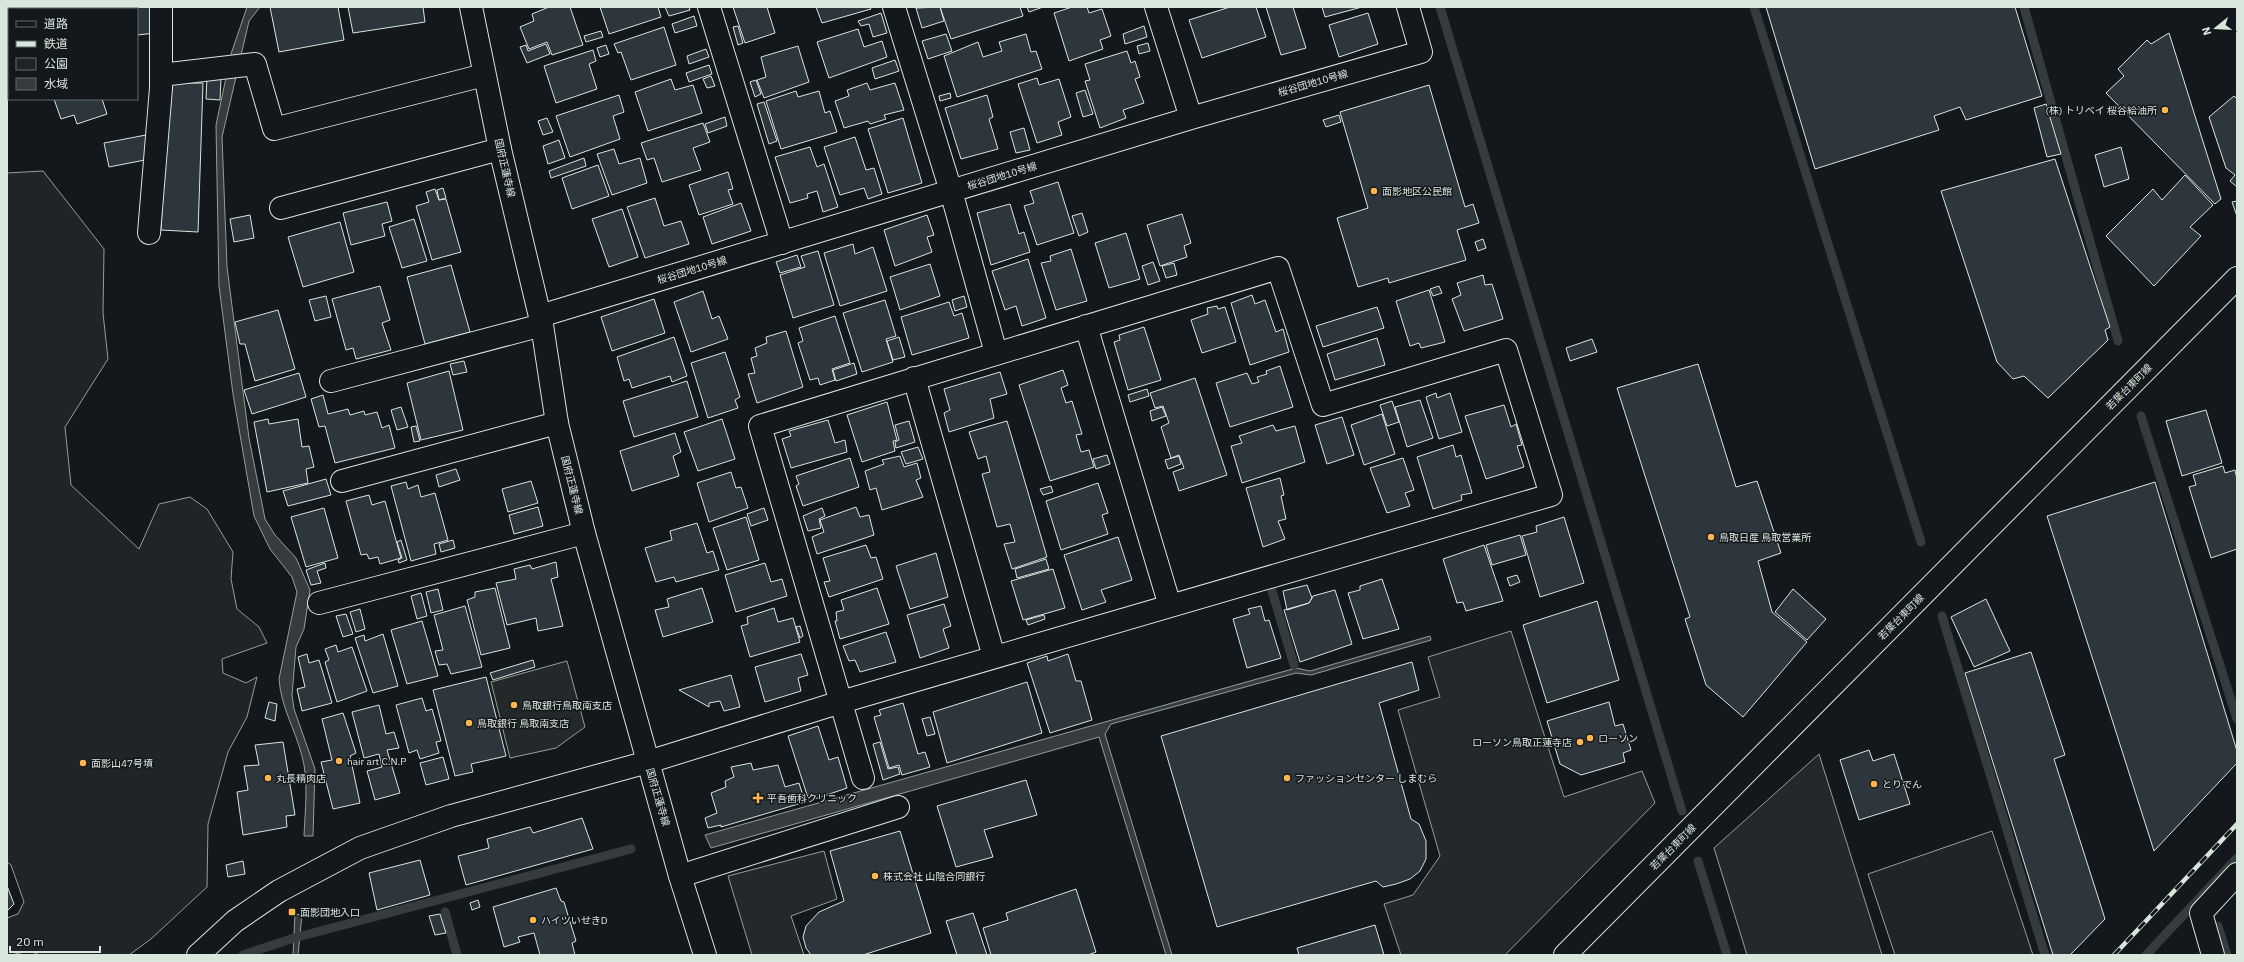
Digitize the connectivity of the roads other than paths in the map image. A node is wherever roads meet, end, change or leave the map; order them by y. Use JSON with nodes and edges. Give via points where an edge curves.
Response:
{"nodes":[{"id":1,"x":161,"y":7,"type":"edge"},
{"id":2,"x":471,"y":7,"type":"edge"},
{"id":3,"x":709,"y":7,"type":"edge"},
{"id":4,"x":894,"y":7,"type":"edge"},
{"id":5,"x":1156,"y":7,"type":"edge"},
{"id":6,"x":1408,"y":7,"type":"edge"},
{"id":7,"x":161,"y":75,"type":"junction"},
{"id":8,"x":484,"y":75,"type":"junction"},
{"id":9,"x":1191,"y":118,"type":"junction"},
{"id":10,"x":500,"y":149,"type":"junction"},
{"id":11,"x":951,"y":191,"type":"junction"},
{"id":12,"x":281,"y":208,"type":"dead end"},
{"id":13,"x":149,"y":233,"type":"dead end"},
{"id":14,"x":782,"y":243,"type":"junction"},
{"id":15,"x":2237,"y":278,"type":"edge"},
{"id":16,"x":541,"y":321,"type":"junction"},
{"id":17,"x":1086,"y":326,"type":"junction"},
{"id":18,"x":996,"y":353,"type":"junction"},
{"id":19,"x":914,"y":378,"type":"junction"},
{"id":20,"x":331,"y":381,"type":"dead end"},
{"id":21,"x":557,"y":423,"type":"junction"},
{"id":22,"x":342,"y":481,"type":"dead end"},
{"id":23,"x":584,"y":533,"type":"junction"},
{"id":24,"x":319,"y":603,"type":"dead end"},
{"id":25,"x":1170,"y":606,"type":"junction"},
{"id":26,"x":994,"y":657,"type":"junction"},
{"id":27,"x":841,"y":702,"type":"junction"},
{"id":28,"x":648,"y":762,"type":"junction"},
{"id":29,"x":863,"y":778,"type":"dead end"},
{"id":30,"x":898,"y":807,"type":"dead end"},
{"id":31,"x":2237,"y":874,"type":"edge"},
{"id":32,"x":680,"y":876,"type":"junction"},
{"id":33,"x":198,"y":955,"type":"edge"},
{"id":34,"x":705,"y":955,"type":"edge"},
{"id":35,"x":1565,"y":955,"type":"edge"},
{"id":36,"x":2213,"y":955,"type":"edge"}],
"edges":[{"from":1,"to":7,"type":"street"},
{"from":2,"to":8,"type":"street","name":"国府正蓮寺線"},
{"from":3,"to":14,"type":"street"},
{"from":4,"to":11,"type":"street"},
{"from":5,"to":9,"type":"street"},
{"from":6,"to":9,"type":"street","name":"桜谷団地10号線","via":[[1421,52]]},
{"from":7,"to":8,"type":"street","via":[[255,64],[274,129]]},
{"from":7,"to":13,"type":"street"},
{"from":8,"to":10,"type":"street","name":"国府正蓮寺線"},
{"from":9,"to":11,"type":"street","name":"桜谷団地10号線"},
{"from":10,"to":12,"type":"street"},
{"from":10,"to":16,"type":"street","name":"国府正蓮寺線"},
{"from":11,"to":14,"type":"street","name":"桜谷団地10号線"},
{"from":11,"to":18,"type":"street"},
{"from":14,"to":16,"type":"street","name":"桜谷団地10号線"},
{"from":15,"to":35,"type":"street","name":"若葉台東町線"},
{"from":16,"to":20,"type":"street","name":"桜谷団地10号線"},
{"from":16,"to":21,"type":"street","name":"国府正蓮寺線"},
{"from":17,"to":18,"type":"street"},
{"from":17,"to":25,"type":"street"},
{"from":17,"to":25,"type":"street","via":[[1278,268],[1323,405],[1506,350],[1551,495]]},
{"from":18,"to":19,"type":"street"},
{"from":19,"to":26,"type":"street"},
{"from":19,"to":27,"type":"street","via":[[760,426]]},
{"from":21,"to":22,"type":"street"},
{"from":21,"to":23,"type":"street","name":"国府正蓮寺線"},
{"from":23,"to":24,"type":"street"},
{"from":23,"to":28,"type":"street","name":"国府正蓮寺線"},
{"from":25,"to":26,"type":"street"},
{"from":26,"to":27,"type":"street"},
{"from":27,"to":28,"type":"street"},
{"from":27,"to":29,"type":"street"},
{"from":28,"to":32,"type":"street","name":"国府正蓮寺線"},
{"from":28,"to":33,"type":"street","via":[[451,816],[360,848],[279,891],[235,921]]},
{"from":30,"to":32,"type":"street"},
{"from":31,"to":36,"type":"street","via":[[2200,913]]},
{"from":32,"to":34,"type":"street","name":"国府正蓮寺線"}]}
